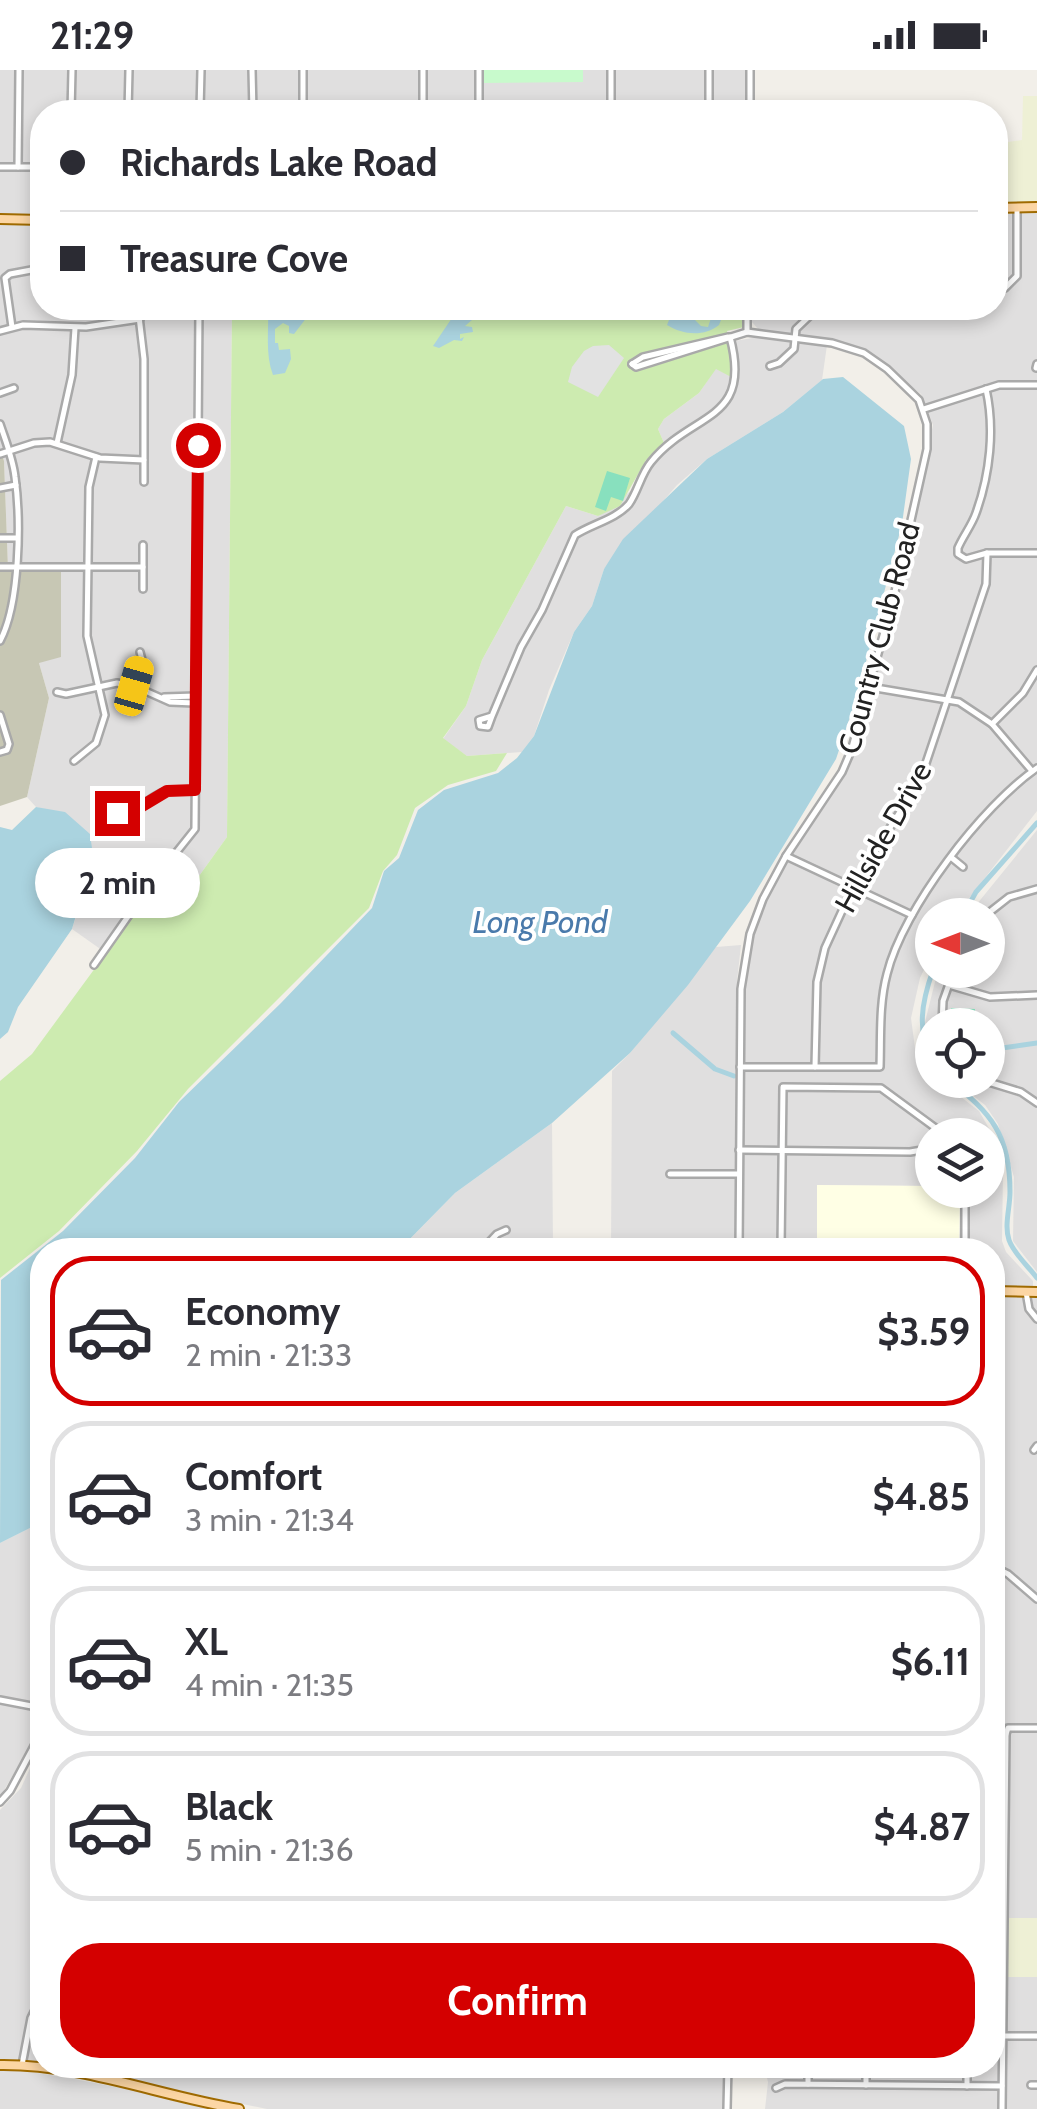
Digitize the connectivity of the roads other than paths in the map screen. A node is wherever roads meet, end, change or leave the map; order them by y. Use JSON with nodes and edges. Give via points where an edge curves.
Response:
{"nodes":[{"id":1,"x":18,"y":70,"type":"edge"},
{"id":2,"x":72,"y":70,"type":"edge"},
{"id":3,"x":129,"y":70,"type":"edge"},
{"id":4,"x":201,"y":70,"type":"edge"},
{"id":5,"x":252,"y":70,"type":"edge"},
{"id":6,"x":303,"y":70,"type":"edge"},
{"id":7,"x":423,"y":70,"type":"edge"},
{"id":8,"x":478,"y":70,"type":"edge"},
{"id":9,"x":610,"y":70,"type":"edge"},
{"id":10,"x":708,"y":70,"type":"edge"},
{"id":11,"x":750,"y":70,"type":"edge"},
{"id":12,"x":71,"y":100,"type":"edge"},
{"id":13,"x":128,"y":100,"type":"edge"},
{"id":14,"x":200,"y":100,"type":"edge"},
{"id":15,"x":253,"y":100,"type":"edge"},
{"id":16,"x":304,"y":100,"type":"edge"},
{"id":17,"x":423,"y":100,"type":"edge"},
{"id":18,"x":478,"y":100,"type":"edge"},
{"id":19,"x":611,"y":100,"type":"edge"},
{"id":20,"x":709,"y":100,"type":"edge"},
{"id":21,"x":750,"y":100,"type":"edge"},
{"id":22,"x":18,"y":167,"type":"junction"},
{"id":23,"x":30,"y":167,"type":"edge"},
{"id":24,"x":0,"y":168,"type":"edge"},
{"id":25,"x":1008,"y":207,"type":"edge"},
{"id":26,"x":1017,"y":207,"type":"junction"},
{"id":27,"x":1037,"y":207,"type":"edge"},
{"id":28,"x":0,"y":220,"type":"edge"},
{"id":29,"x":30,"y":220,"type":"edge"},
{"id":30,"x":30,"y":270,"type":"edge"},
{"id":31,"x":1008,"y":285,"type":"edge"},
{"id":32,"x":132,"y":320,"type":"edge"},
{"id":33,"x":140,"y":320,"type":"edge"},
{"id":34,"x":199,"y":320,"type":"edge"},
{"id":35,"x":748,"y":320,"type":"edge"},
{"id":36,"x":805,"y":320,"type":"edge"},
{"id":37,"x":12,"y":327,"type":"junction"},
{"id":38,"x":74,"y":327,"type":"junction"},
{"id":39,"x":0,"y":331,"type":"edge"},
{"id":40,"x":747,"y":332,"type":"junction"},
{"id":41,"x":729,"y":337,"type":"junction"},
{"id":42,"x":796,"y":338,"type":"junction"},
{"id":43,"x":631,"y":364,"type":"dead end"},
{"id":44,"x":770,"y":366,"type":"dead end"},
{"id":45,"x":1037,"y":385,"type":"edge"},
{"id":46,"x":14,"y":388,"type":"dead end"},
{"id":47,"x":986,"y":389,"type":"junction"},
{"id":48,"x":0,"y":392,"type":"edge"},
{"id":49,"x":924,"y":408,"type":"junction"},
{"id":50,"x":0,"y":424,"type":"edge"},
{"id":51,"x":56,"y":444,"type":"junction"},
{"id":52,"x":9,"y":452,"type":"junction"},
{"id":53,"x":0,"y":454,"type":"edge"},
{"id":54,"x":96,"y":457,"type":"junction"},
{"id":55,"x":144,"y":460,"type":"junction"},
{"id":56,"x":144,"y":482,"type":"dead end"},
{"id":57,"x":16,"y":486,"type":"junction"},
{"id":58,"x":0,"y":488,"type":"edge"},
{"id":59,"x":0,"y":538,"type":"edge"},
{"id":60,"x":16,"y":538,"type":"junction"},
{"id":61,"x":143,"y":545,"type":"dead end"},
{"id":62,"x":987,"y":553,"type":"junction"},
{"id":63,"x":1037,"y":554,"type":"edge"},
{"id":64,"x":0,"y":566,"type":"edge"},
{"id":65,"x":16,"y":566,"type":"junction"},
{"id":66,"x":88,"y":566,"type":"junction"},
{"id":67,"x":143,"y":567,"type":"junction"},
{"id":68,"x":143,"y":589,"type":"dead end"},
{"id":69,"x":0,"y":641,"type":"edge"},
{"id":70,"x":140,"y":652,"type":"dead end"},
{"id":71,"x":1037,"y":670,"type":"edge"},
{"id":72,"x":98,"y":686,"type":"junction"},
{"id":73,"x":134,"y":686,"type":"junction"},
{"id":74,"x":870,"y":687,"type":"junction"},
{"id":75,"x":57,"y":692,"type":"dead end"},
{"id":76,"x":948,"y":699,"type":"junction"},
{"id":77,"x":196,"y":700,"type":"junction"},
{"id":78,"x":0,"y":716,"type":"edge"},
{"id":79,"x":492,"y":716,"type":"dead end"},
{"id":80,"x":992,"y":724,"type":"junction"},
{"id":81,"x":2,"y":732,"type":"edge"},
{"id":82,"x":0,"y":752,"type":"edge"},
{"id":83,"x":74,"y":761,"type":"dead end"},
{"id":84,"x":1034,"y":770,"type":"edge"},
{"id":85,"x":195,"y":790,"type":"junction"},
{"id":86,"x":102,"y":802,"type":"dead end"},
{"id":87,"x":786,"y":856,"type":"junction"},
{"id":88,"x":952,"y":858,"type":"junction"},
{"id":89,"x":963,"y":866,"type":"dead end"},
{"id":90,"x":853,"y":888,"type":"junction"},
{"id":91,"x":1037,"y":889,"type":"edge"},
{"id":92,"x":1005,"y":900,"type":"edge"},
{"id":93,"x":912,"y":915,"type":"junction"},
{"id":94,"x":94,"y":964,"type":"dead end"},
{"id":95,"x":959,"y":988,"type":"edge"},
{"id":96,"x":1037,"y":994,"type":"edge"},
{"id":97,"x":815,"y":1067,"type":"junction"},
{"id":98,"x":740,"y":1068,"type":"junction"},
{"id":99,"x":1005,"y":1087,"type":"edge"},
{"id":100,"x":1037,"y":1103,"type":"edge"},
{"id":101,"x":921,"y":1118,"type":"edge"},
{"id":102,"x":739,"y":1150,"type":"junction"},
{"id":103,"x":782,"y":1151,"type":"junction"},
{"id":104,"x":915,"y":1151,"type":"edge"},
{"id":105,"x":670,"y":1174,"type":"dead end"},
{"id":106,"x":739,"y":1174,"type":"junction"},
{"id":107,"x":964,"y":1208,"type":"edge"},
{"id":108,"x":506,"y":1230,"type":"dead end"},
{"id":109,"x":492,"y":1238,"type":"edge"},
{"id":110,"x":738,"y":1238,"type":"edge"},
{"id":111,"x":782,"y":1238,"type":"edge"},
{"id":112,"x":965,"y":1238,"type":"edge"},
{"id":113,"x":1005,"y":1291,"type":"edge"},
{"id":114,"x":1026,"y":1292,"type":"junction"},
{"id":115,"x":1037,"y":1292,"type":"edge"},
{"id":116,"x":1037,"y":1319,"type":"edge"},
{"id":117,"x":1005,"y":1572,"type":"edge"},
{"id":118,"x":1037,"y":1599,"type":"edge"},
{"id":119,"x":0,"y":1700,"type":"edge"},
{"id":120,"x":30,"y":1706,"type":"edge"},
{"id":121,"x":1037,"y":1728,"type":"edge"},
{"id":122,"x":1009,"y":1730,"type":"junction"},
{"id":123,"x":1005,"y":1731,"type":"edge"},
{"id":124,"x":30,"y":1754,"type":"edge"},
{"id":125,"x":0,"y":1802,"type":"edge"},
{"id":126,"x":1005,"y":1905,"type":"edge"},
{"id":127,"x":30,"y":2023,"type":"edge"},
{"id":128,"x":1005,"y":2036,"type":"edge"},
{"id":129,"x":1037,"y":2036,"type":"edge"},
{"id":130,"x":0,"y":2065,"type":"edge"},
{"id":131,"x":22,"y":2065,"type":"junction"},
{"id":132,"x":30,"y":2066,"type":"edge"},
{"id":133,"x":95,"y":2078,"type":"edge"},
{"id":134,"x":728,"y":2078,"type":"edge"},
{"id":135,"x":808,"y":2078,"type":"edge"},
{"id":136,"x":866,"y":2078,"type":"edge"},
{"id":137,"x":967,"y":2078,"type":"edge"},
{"id":138,"x":1002,"y":2078,"type":"edge"},
{"id":139,"x":808,"y":2084,"type":"junction"},
{"id":140,"x":866,"y":2085,"type":"junction"},
{"id":141,"x":967,"y":2086,"type":"junction"},
{"id":142,"x":1002,"y":2086,"type":"junction"},
{"id":143,"x":776,"y":2088,"type":"dead end"},
{"id":144,"x":239,"y":2109,"type":"edge"},
{"id":145,"x":728,"y":2109,"type":"edge"},
{"id":146,"x":1002,"y":2109,"type":"edge"}],
"edges":[{"from":1,"to":22,"type":"street"},
{"from":2,"to":12,"type":"street"},
{"from":3,"to":13,"type":"street"},
{"from":4,"to":14,"type":"street"},
{"from":5,"to":15,"type":"street"},
{"from":6,"to":16,"type":"street"},
{"from":7,"to":17,"type":"street"},
{"from":8,"to":18,"type":"street"},
{"from":9,"to":19,"type":"street"},
{"from":10,"to":20,"type":"street"},
{"from":11,"to":21,"type":"street"},
{"from":22,"to":23,"type":"street"},
{"from":22,"to":24,"type":"street"},
{"from":25,"to":26,"type":"main road"},
{"from":26,"to":27,"type":"main road"},
{"from":26,"to":31,"type":"street","via":[[1018,276]]},
{"from":28,"to":29,"type":"main road"},
{"from":30,"to":37,"type":"street","via":[[5,278]]},
{"from":32,"to":38,"type":"street"},
{"from":33,"to":55,"type":"street"},
{"from":34,"to":77,"type":"street"},
{"from":35,"to":40,"type":"street"},
{"from":36,"to":42,"type":"street"},
{"from":37,"to":38,"type":"street"},
{"from":37,"to":39,"type":"street"},
{"from":38,"to":51,"type":"street","via":[[72,375]]},
{"from":40,"to":41,"type":"street"},
{"from":40,"to":42,"type":"street"},
{"from":41,"to":43,"type":"street"},
{"from":41,"to":79,"type":"street","via":[[737,363],[731,393],[717,412],[649,463],[618,514],[575,535]]},
{"from":42,"to":44,"type":"street","via":[[794,349]]},
{"from":42,"to":49,"type":"street","via":[[864,353]]},
{"from":45,"to":47,"type":"street"},
{"from":46,"to":48,"type":"street"},
{"from":47,"to":49,"type":"street"},
{"from":47,"to":62,"type":"street","via":[[992,432],[987,462],[977,510],[957,550],[966,559]]},
{"from":49,"to":74,"type":"street","name":"Country Club Road","via":[[927,449]]},
{"from":50,"to":52,"type":"street"},
{"from":51,"to":52,"type":"street"},
{"from":51,"to":54,"type":"street"},
{"from":52,"to":53,"type":"street"},
{"from":52,"to":57,"type":"street"},
{"from":54,"to":55,"type":"street"},
{"from":54,"to":66,"type":"street"},
{"from":55,"to":56,"type":"street"},
{"from":57,"to":58,"type":"street"},
{"from":57,"to":60,"type":"street"},
{"from":59,"to":60,"type":"street"},
{"from":60,"to":65,"type":"street"},
{"from":61,"to":67,"type":"street"},
{"from":62,"to":63,"type":"street"},
{"from":62,"to":76,"type":"street","name":"Hillside Drive","via":[[986,584]]},
{"from":64,"to":65,"type":"street"},
{"from":65,"to":66,"type":"street"},
{"from":65,"to":69,"type":"street","via":[[13,605]]},
{"from":66,"to":67,"type":"street"},
{"from":66,"to":72,"type":"street","via":[[88,643]]},
{"from":67,"to":68,"type":"street"},
{"from":70,"to":73,"type":"street"},
{"from":71,"to":80,"type":"street"},
{"from":72,"to":73,"type":"street"},
{"from":72,"to":75,"type":"street"},
{"from":72,"to":83,"type":"street","via":[[102,730]]},
{"from":73,"to":77,"type":"street","via":[[164,698]]},
{"from":74,"to":76,"type":"street"},
{"from":74,"to":87,"type":"street","name":"Country Club Road","via":[[842,772]]},
{"from":76,"to":80,"type":"street"},
{"from":76,"to":90,"type":"street","name":"Hillside Drive","via":[[915,790]]},
{"from":77,"to":85,"type":"street"},
{"from":78,"to":81,"type":"street"},
{"from":80,"to":84,"type":"street"},
{"from":81,"to":82,"type":"street","via":[[8,747]]},
{"from":84,"to":88,"type":"street"},
{"from":85,"to":86,"type":"street","via":[[161,793],[127,814]]},
{"from":85,"to":94,"type":"street","via":[[195,829]]},
{"from":87,"to":90,"type":"street"},
{"from":87,"to":98,"type":"street","name":"Country Club Road","via":[[745,954]]},
{"from":88,"to":89,"type":"street"},
{"from":88,"to":93,"type":"street"},
{"from":90,"to":93,"type":"street"},
{"from":90,"to":97,"type":"street","name":"Hillside Drive","via":[[821,959]]},
{"from":91,"to":92,"type":"street"},
{"from":93,"to":97,"type":"street","via":[[884,988],[880,1067]]},
{"from":95,"to":96,"type":"street","via":[[990,997]]},
{"from":97,"to":98,"type":"street"},
{"from":98,"to":102,"type":"street","name":"Country Club Road"},
{"from":99,"to":100,"type":"street"},
{"from":101,"to":103,"type":"street","via":[[880,1088],[783,1087]]},
{"from":102,"to":103,"type":"street"},
{"from":102,"to":106,"type":"street","name":"Country Club Road"},
{"from":103,"to":104,"type":"street"},
{"from":103,"to":111,"type":"street"},
{"from":105,"to":106,"type":"street"},
{"from":106,"to":110,"type":"street","name":"Country Club Road"},
{"from":107,"to":112,"type":"street"},
{"from":108,"to":109,"type":"street"},
{"from":113,"to":114,"type":"main road"},
{"from":114,"to":115,"type":"main road"},
{"from":114,"to":116,"type":"street"},
{"from":117,"to":118,"type":"street"},
{"from":119,"to":120,"type":"street"},
{"from":121,"to":122,"type":"street"},
{"from":122,"to":123,"type":"street"},
{"from":122,"to":126,"type":"street"},
{"from":124,"to":125,"type":"street"},
{"from":127,"to":131,"type":"street"},
{"from":128,"to":129,"type":"street"},
{"from":130,"to":131,"type":"main road"},
{"from":131,"to":132,"type":"main road"},
{"from":133,"to":144,"type":"main road"},
{"from":134,"to":145,"type":"street"},
{"from":135,"to":139,"type":"street"},
{"from":136,"to":140,"type":"street"},
{"from":137,"to":141,"type":"street"},
{"from":138,"to":142,"type":"street"},
{"from":139,"to":140,"type":"street"},
{"from":139,"to":143,"type":"street"},
{"from":140,"to":141,"type":"street"},
{"from":141,"to":142,"type":"street"},
{"from":142,"to":146,"type":"street"}]}
